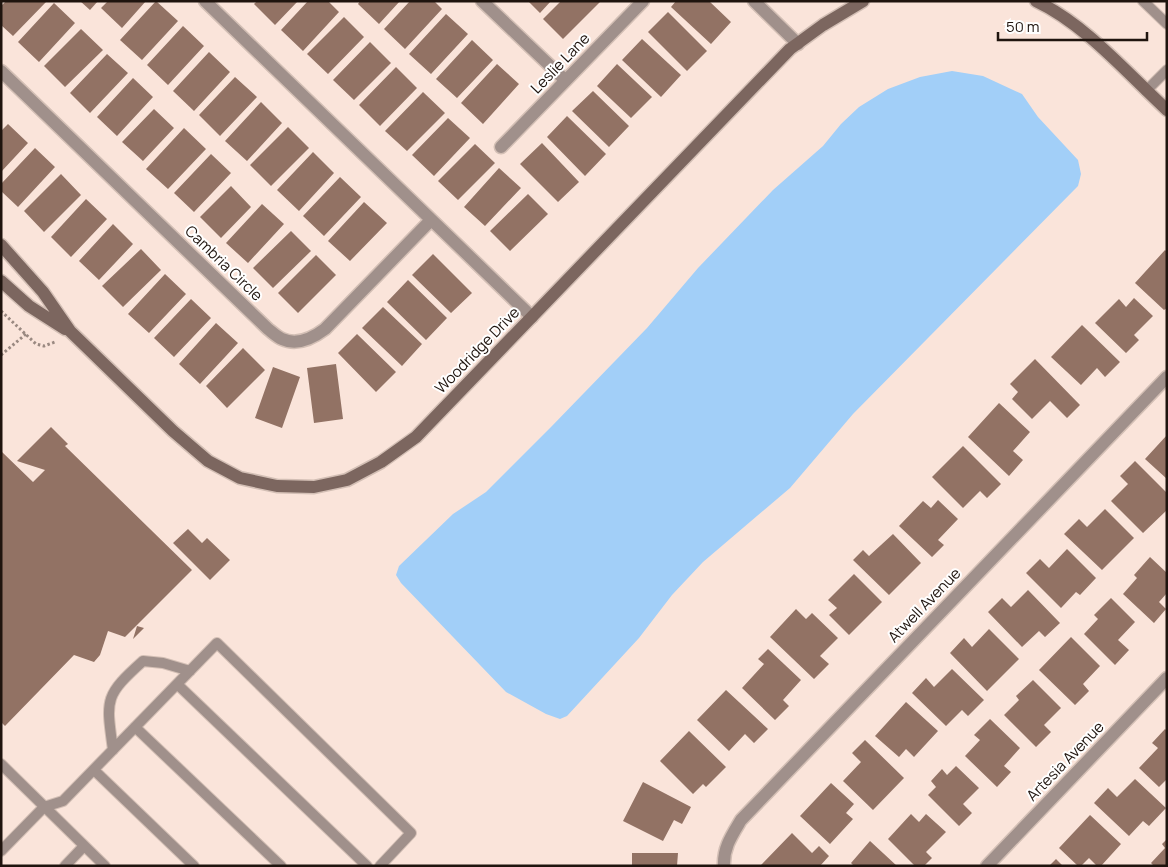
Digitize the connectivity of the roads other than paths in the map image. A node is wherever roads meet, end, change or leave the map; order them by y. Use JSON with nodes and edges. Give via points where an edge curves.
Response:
{"nodes":[{"id":1,"x":205,"y":1,"type":"edge"},
{"id":2,"x":482,"y":1,"type":"edge"},
{"id":3,"x":643,"y":1,"type":"edge"},
{"id":4,"x":754,"y":1,"type":"edge"},
{"id":5,"x":863,"y":1,"type":"edge"},
{"id":6,"x":1036,"y":1,"type":"edge"},
{"id":7,"x":1143,"y":1,"type":"edge"},
{"id":8,"x":1167,"y":24,"type":"edge"},
{"id":9,"x":798,"y":44,"type":"junction"},
{"id":10,"x":1167,"y":70,"type":"edge"},
{"id":11,"x":1,"y":71,"type":"edge"},
{"id":12,"x":566,"y":80,"type":"junction"},
{"id":13,"x":1146,"y":91,"type":"junction"},
{"id":14,"x":1167,"y":110,"type":"edge"},
{"id":15,"x":500,"y":147,"type":"dead end"},
{"id":16,"x":431,"y":220,"type":"junction"},
{"id":17,"x":1,"y":245,"type":"edge"},
{"id":18,"x":1,"y":282,"type":"edge"},
{"id":19,"x":532,"y":317,"type":"junction"},
{"id":20,"x":70,"y":331,"type":"junction"},
{"id":21,"x":1167,"y":377,"type":"edge"},
{"id":22,"x":190,"y":671,"type":"junction"},
{"id":23,"x":1167,"y":678,"type":"edge"},
{"id":24,"x":177,"y":684,"type":"junction"},
{"id":25,"x":135,"y":727,"type":"junction"},
{"id":26,"x":113,"y":750,"type":"junction"},
{"id":27,"x":2,"y":766,"type":"edge"},
{"id":28,"x":94,"y":770,"type":"junction"},
{"id":29,"x":44,"y":807,"type":"junction"},
{"id":30,"x":84,"y":846,"type":"junction"},
{"id":31,"x":1,"y":851,"type":"edge"},
{"id":32,"x":65,"y":866,"type":"edge"},
{"id":33,"x":105,"y":866,"type":"edge"},
{"id":34,"x":194,"y":866,"type":"edge"},
{"id":35,"x":281,"y":866,"type":"edge"},
{"id":36,"x":366,"y":866,"type":"edge"},
{"id":37,"x":380,"y":866,"type":"edge"},
{"id":38,"x":724,"y":866,"type":"edge"},
{"id":39,"x":986,"y":866,"type":"edge"}],
"edges":[{"from":1,"to":16,"type":"street"},
{"from":2,"to":12,"type":"street"},
{"from":3,"to":12,"type":"street","name":"Leslie Lane"},
{"from":4,"to":9,"type":"street"},
{"from":5,"to":9,"type":"street","name":"Woodridge Drive"},
{"from":6,"to":13,"type":"street","via":[[1082,31]]},
{"from":7,"to":8,"type":"lane"},
{"from":9,"to":19,"type":"street","name":"Woodridge Drive"},
{"from":10,"to":13,"type":"lane"},
{"from":11,"to":16,"type":"street","name":"Cambria Circle","via":[[282,340],[312,339],[325,329]]},
{"from":12,"to":15,"type":"street","name":"Leslie Lane"},
{"from":13,"to":14,"type":"street"},
{"from":16,"to":19,"type":"street"},
{"from":17,"to":20,"type":"street","via":[[44,292]]},
{"from":18,"to":20,"type":"street","via":[[29,306]]},
{"from":19,"to":20,"type":"street","name":"Woodridge Drive","via":[[416,437],[381,462],[347,480],[314,487],[277,486],[240,478],[208,462]]},
{"from":21,"to":38,"type":"street","name":"Atwell Avenue","via":[[741,820],[728,840]]},
{"from":22,"to":24,"type":"lane"},
{"from":22,"to":26,"type":"lane","via":[[163,663],[143,662],[120,681],[110,697],[108,715]]},
{"from":22,"to":37,"type":"lane","via":[[217,643],[411,833]]},
{"from":23,"to":39,"type":"street","name":"Artesia Avenue"},
{"from":24,"to":25,"type":"lane"},
{"from":24,"to":36,"type":"lane"},
{"from":25,"to":26,"type":"lane"},
{"from":25,"to":35,"type":"lane"},
{"from":26,"to":28,"type":"lane"},
{"from":27,"to":29,"type":"lane"},
{"from":28,"to":29,"type":"lane","via":[[63,801]]},
{"from":28,"to":34,"type":"lane"},
{"from":29,"to":30,"type":"lane"},
{"from":29,"to":31,"type":"lane"},
{"from":30,"to":32,"type":"lane"},
{"from":30,"to":33,"type":"lane"}]}
